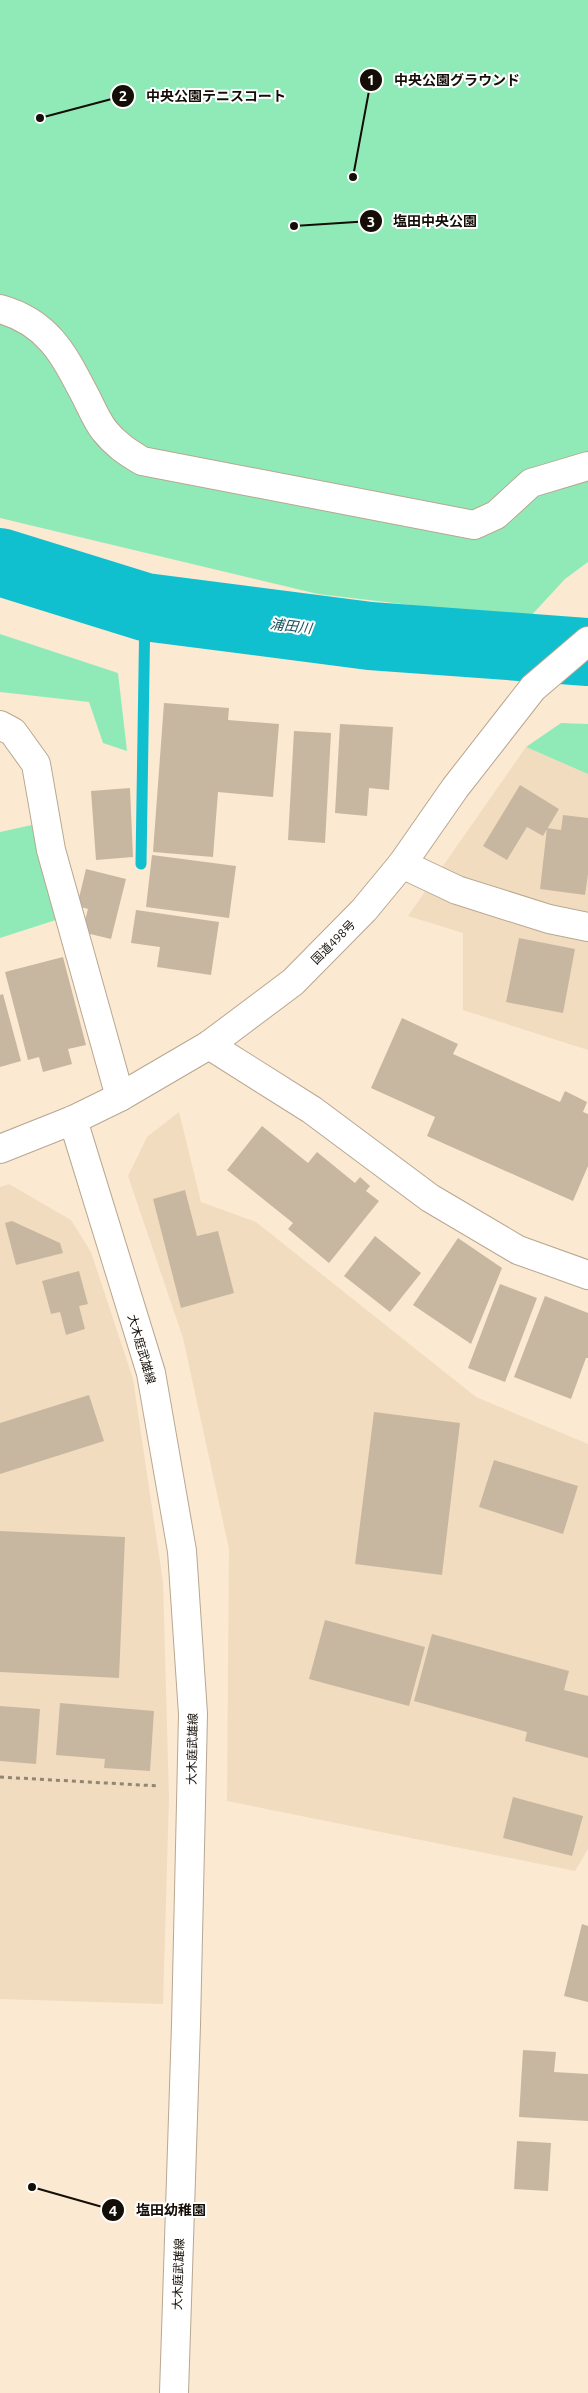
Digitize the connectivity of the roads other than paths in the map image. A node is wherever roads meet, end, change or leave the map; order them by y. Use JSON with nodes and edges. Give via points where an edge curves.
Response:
{"nodes":[{"id":1,"x":0,"y":309,"type":"edge"},
{"id":2,"x":588,"y":466,"type":"edge"},
{"id":3,"x":588,"y":641,"type":"edge"},
{"id":4,"x":0,"y":725,"type":"edge"},
{"id":5,"x":402,"y":864,"type":"junction"},
{"id":6,"x":588,"y":927,"type":"edge"},
{"id":7,"x":209,"y":1045,"type":"junction"},
{"id":8,"x":120,"y":1097,"type":"junction"},
{"id":9,"x":73,"y":1120,"type":"junction"},
{"id":10,"x":0,"y":1149,"type":"edge"},
{"id":11,"x":588,"y":1275,"type":"edge"},
{"id":12,"x":174,"y":2393,"type":"edge"}],
"edges":[{"from":1,"to":2,"type":"main road","via":[[21,315],[46,334],[64,355],[102,428],[120,447],[142,461],[474,525],[496,515],[531,483]]},
{"from":3,"to":5,"type":"main road","name":"国道498号","via":[[533,688],[455,788]]},
{"from":4,"to":8,"type":"main road","via":[[13,732],[36,764],[51,850]]},
{"from":5,"to":6,"type":"main road","via":[[458,890],[549,919]]},
{"from":5,"to":7,"type":"main road","name":"国道498号","via":[[364,910],[293,982]]},
{"from":7,"to":8,"type":"main road","name":"国道498号"},
{"from":7,"to":11,"type":"main road","via":[[312,1110],[430,1198],[518,1250]]},
{"from":8,"to":9,"type":"main road","name":"国道498号"},
{"from":9,"to":10,"type":"main road","name":"国道498号"},
{"from":9,"to":12,"type":"main road","name":"大木庭武雄線","via":[[152,1382],[182,1551],[193,1714]]}]}
